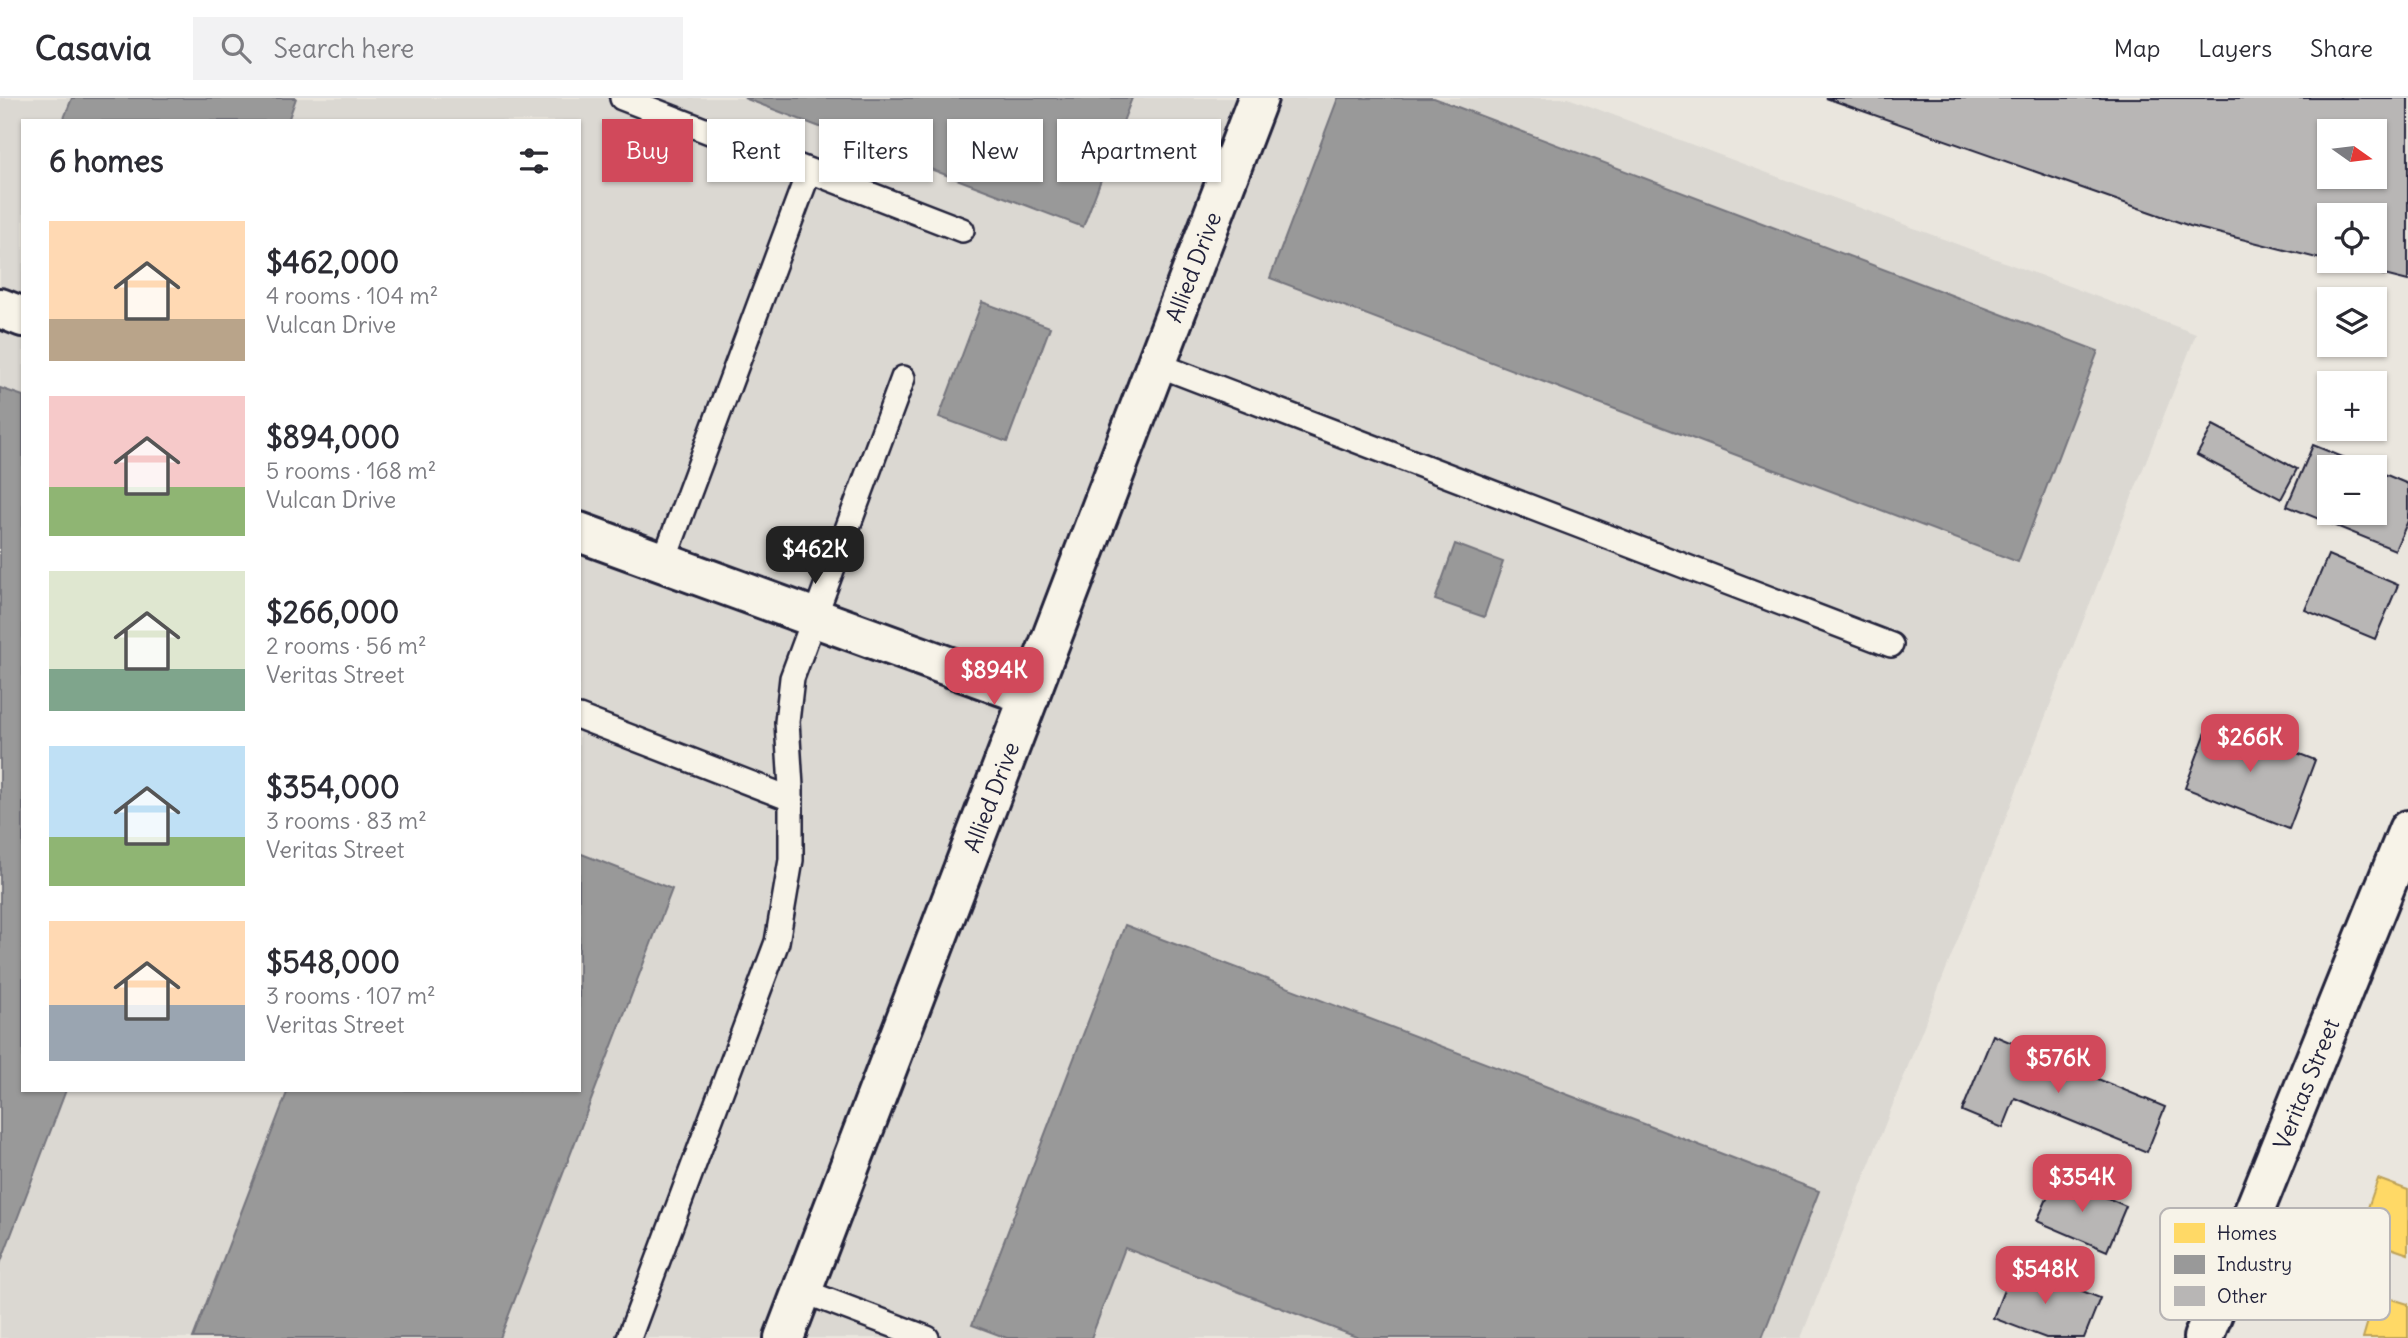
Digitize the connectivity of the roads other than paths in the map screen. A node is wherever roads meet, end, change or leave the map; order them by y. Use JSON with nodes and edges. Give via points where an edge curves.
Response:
{"nodes":[{"id":1,"x":622,"y":98,"type":"edge"},
{"id":2,"x":1258,"y":98,"type":"edge"},
{"id":3,"x":809,"y":171,"type":"junction"},
{"id":4,"x":962,"y":230,"type":"dead end"},
{"id":5,"x":0,"y":308,"type":"edge"},
{"id":6,"x":21,"y":316,"type":"edge"},
{"id":7,"x":1156,"y":364,"type":"junction"},
{"id":8,"x":903,"y":378,"type":"dead end"},
{"id":9,"x":581,"y":533,"type":"edge"},
{"id":10,"x":663,"y":563,"type":"junction"},
{"id":11,"x":816,"y":618,"type":"junction"},
{"id":12,"x":1891,"y":645,"type":"dead end"},
{"id":13,"x":1030,"y":696,"type":"junction"},
{"id":14,"x":581,"y":718,"type":"edge"},
{"id":15,"x":791,"y":799,"type":"junction"},
{"id":16,"x":2406,"y":840,"type":"edge"},
{"id":17,"x":2256,"y":1208,"type":"edge"},
{"id":18,"x":803,"y":1291,"type":"junction"},
{"id":19,"x":2210,"y":1320,"type":"edge"},
{"id":20,"x":629,"y":1338,"type":"edge"},
{"id":21,"x":785,"y":1338,"type":"edge"},
{"id":22,"x":927,"y":1338,"type":"edge"},
{"id":23,"x":2203,"y":1338,"type":"edge"}],
"edges":[{"from":1,"to":3,"type":"lane"},
{"from":2,"to":7,"type":"street","name":"Allied Drive"},
{"from":3,"to":4,"type":"lane"},
{"from":3,"to":10,"type":"lane"},
{"from":5,"to":6,"type":"street"},
{"from":7,"to":12,"type":"lane"},
{"from":7,"to":13,"type":"street","name":"Allied Drive"},
{"from":8,"to":11,"type":"lane"},
{"from":9,"to":10,"type":"street"},
{"from":10,"to":11,"type":"street"},
{"from":11,"to":13,"type":"street"},
{"from":11,"to":15,"type":"lane","via":[[792,678],[788,722]]},
{"from":13,"to":18,"type":"street","name":"Allied Drive"},
{"from":14,"to":15,"type":"lane"},
{"from":15,"to":20,"type":"lane","via":[[791,860],[777,942]]},
{"from":16,"to":17,"type":"street","name":"Veritas Street"},
{"from":18,"to":21,"type":"street","name":"Allied Drive"},
{"from":18,"to":22,"type":"lane"},
{"from":19,"to":23,"type":"street","name":"Veritas Street"}]}
